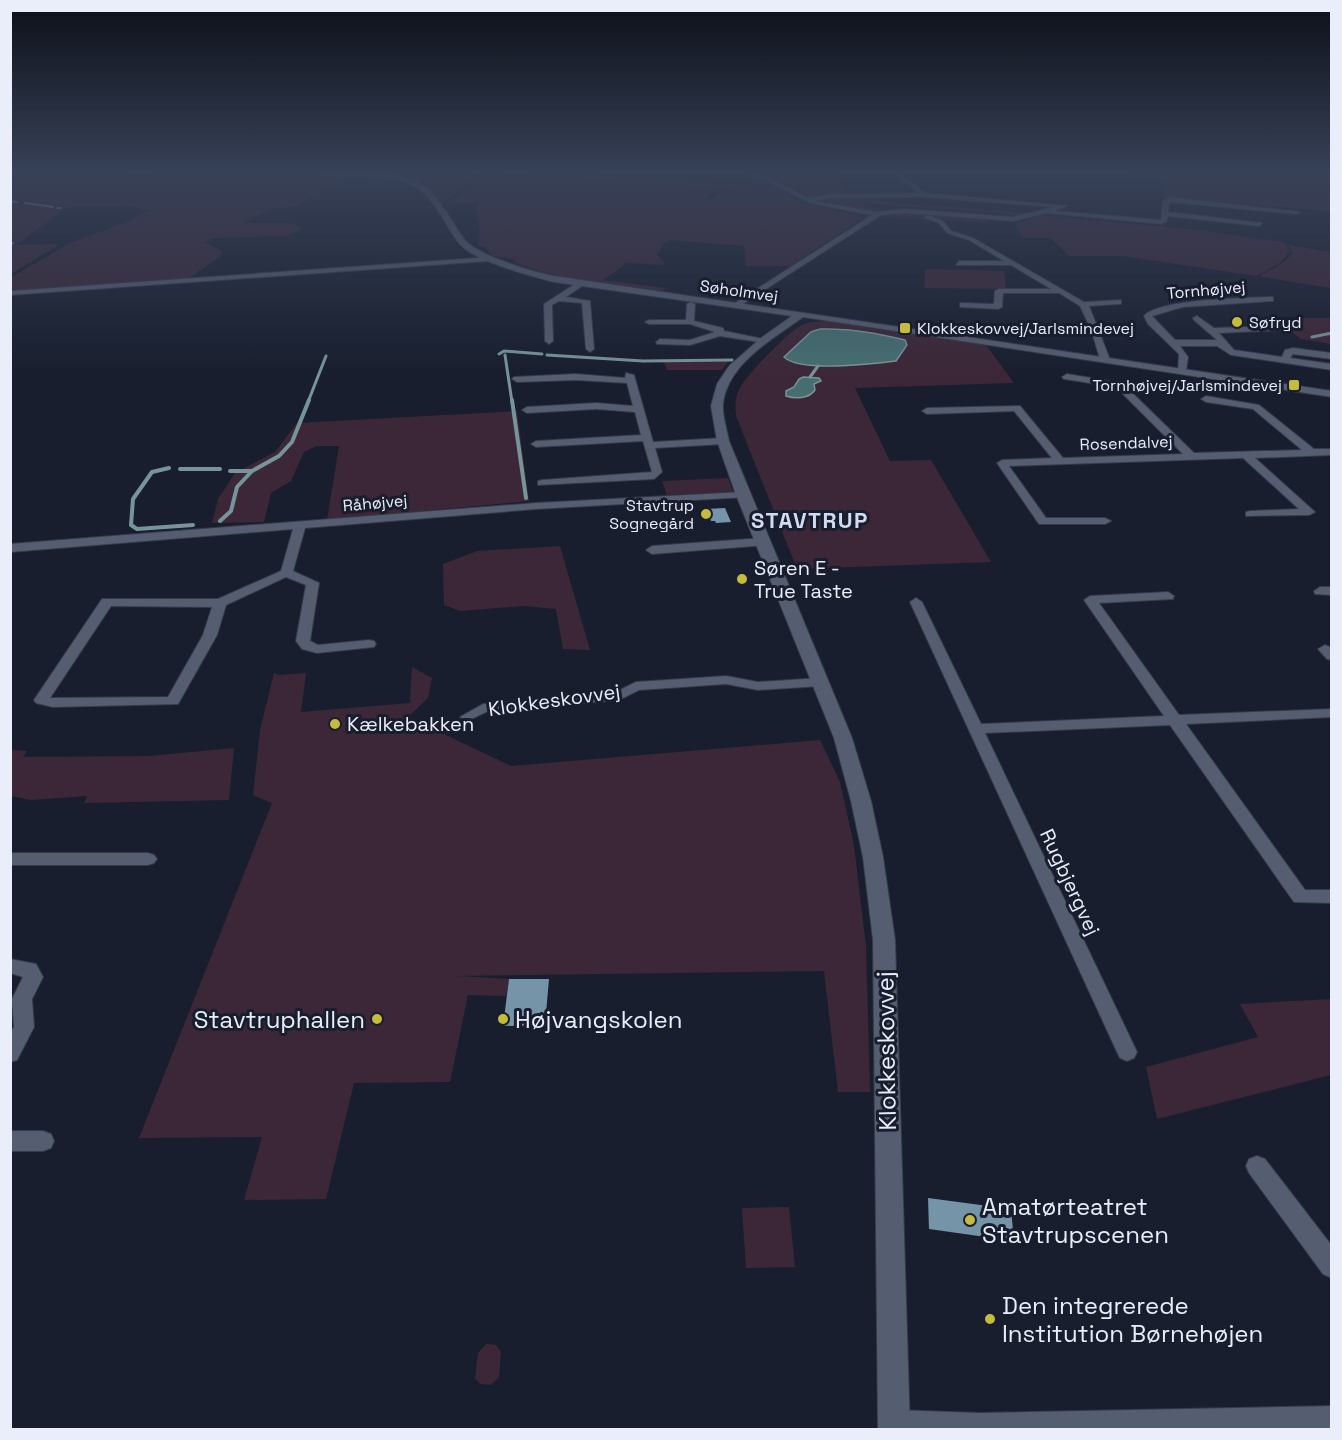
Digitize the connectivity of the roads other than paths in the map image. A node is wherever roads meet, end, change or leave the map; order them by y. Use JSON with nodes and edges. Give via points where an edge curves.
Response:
{"nodes":[{"id":1,"x":461,"y":240,"type":"edge"},
{"id":2,"x":837,"y":240,"type":"edge"},
{"id":3,"x":973,"y":240,"type":"edge"},
{"id":4,"x":489,"y":259,"type":"junction"},
{"id":5,"x":960,"y":263,"type":"dead end"},
{"id":6,"x":1013,"y":263,"type":"junction"},
{"id":7,"x":581,"y":284,"type":"junction"},
{"id":8,"x":1064,"y":291,"type":"junction"},
{"id":9,"x":10,"y":293,"type":"edge"},
{"id":10,"x":557,"y":298,"type":"junction"},
{"id":11,"x":1270,"y":299,"type":"dead end"},
{"id":12,"x":1118,"y":302,"type":"dead end"},
{"id":13,"x":691,"y":304,"type":"dead end"},
{"id":14,"x":1083,"y":304,"type":"junction"},
{"id":15,"x":738,"y":305,"type":"junction"},
{"id":16,"x":963,"y":305,"type":"dead end"},
{"id":17,"x":801,"y":314,"type":"junction"},
{"id":18,"x":1197,"y":318,"type":"dead end"},
{"id":19,"x":649,"y":322,"type":"dead end"},
{"id":20,"x":690,"y":322,"type":"junction"},
{"id":21,"x":1281,"y":328,"type":"dead end"},
{"id":22,"x":1212,"y":331,"type":"junction"},
{"id":23,"x":719,"y":333,"type":"junction"},
{"id":24,"x":765,"y":340,"type":"junction"},
{"id":25,"x":549,"y":341,"type":"dead end"},
{"id":26,"x":660,"y":342,"type":"dead end"},
{"id":27,"x":1173,"y":343,"type":"junction"},
{"id":28,"x":1219,"y":343,"type":"junction"},
{"id":29,"x":590,"y":349,"type":"dead end"},
{"id":30,"x":1332,"y":356,"type":"edge"},
{"id":31,"x":1104,"y":359,"type":"junction"},
{"id":32,"x":1285,"y":360,"type":"junction"},
{"id":33,"x":1332,"y":367,"type":"edge"},
{"id":34,"x":1181,"y":371,"type":"junction"},
{"id":35,"x":1067,"y":377,"type":"dead end"},
{"id":36,"x":517,"y":379,"type":"dead end"},
{"id":37,"x":1332,"y":394,"type":"edge"},
{"id":38,"x":1206,"y":399,"type":"dead end"},
{"id":39,"x":639,"y":409,"type":"junction"},
{"id":40,"x":527,"y":410,"type":"dead end"},
{"id":41,"x":927,"y":411,"type":"dead end"},
{"id":42,"x":723,"y":441,"type":"junction"},
{"id":43,"x":648,"y":442,"type":"junction"},
{"id":44,"x":536,"y":444,"type":"dead end"},
{"id":45,"x":1332,"y":452,"type":"edge"},
{"id":46,"x":1312,"y":453,"type":"junction"},
{"id":47,"x":1246,"y":455,"type":"junction"},
{"id":48,"x":1192,"y":457,"type":"junction"},
{"id":49,"x":1061,"y":462,"type":"junction"},
{"id":50,"x":542,"y":483,"type":"dead end"},
{"id":51,"x":742,"y":495,"type":"junction"},
{"id":52,"x":1250,"y":514,"type":"dead end"},
{"id":53,"x":1105,"y":521,"type":"dead end"},
{"id":54,"x":300,"y":525,"type":"junction"},
{"id":55,"x":763,"y":542,"type":"junction"},
{"id":56,"x":10,"y":548,"type":"edge"},
{"id":57,"x":652,"y":550,"type":"dead end"},
{"id":58,"x":286,"y":573,"type":"junction"},
{"id":59,"x":1168,"y":596,"type":"dead end"},
{"id":60,"x":916,"y":602,"type":"dead end"},
{"id":61,"x":220,"y":603,"type":"junction"},
{"id":62,"x":369,"y":644,"type":"dead end"},
{"id":63,"x":821,"y":682,"type":"junction"},
{"id":64,"x":1332,"y":713,"type":"edge"},
{"id":65,"x":467,"y":717,"type":"dead end"},
{"id":66,"x":1173,"y":720,"type":"junction"},
{"id":67,"x":975,"y":729,"type":"junction"},
{"id":68,"x":10,"y":859,"type":"edge"},
{"id":69,"x":148,"y":859,"type":"dead end"},
{"id":70,"x":1332,"y":896,"type":"edge"},
{"id":71,"x":10,"y":966,"type":"edge"},
{"id":72,"x":1127,"y":1052,"type":"dead end"},
{"id":73,"x":10,"y":1054,"type":"edge"},
{"id":74,"x":10,"y":1141,"type":"edge"},
{"id":75,"x":43,"y":1141,"type":"dead end"},
{"id":76,"x":1257,"y":1166,"type":"dead end"},
{"id":77,"x":1332,"y":1266,"type":"edge"},
{"id":78,"x":1332,"y":1419,"type":"edge"},
{"id":79,"x":894,"y":1427,"type":"edge"}],
"edges":[{"from":1,"to":4,"type":"street","name":"Søholmvej"},
{"from":2,"to":15,"type":"street"},
{"from":3,"to":6,"type":"street"},
{"from":4,"to":7,"type":"street","name":"Søholmvej","via":[[538,276]]},
{"from":4,"to":9,"type":"street"},
{"from":5,"to":6,"type":"street"},
{"from":6,"to":8,"type":"street"},
{"from":7,"to":10,"type":"street"},
{"from":7,"to":15,"type":"street","name":"Søholmvej"},
{"from":8,"to":14,"type":"street"},
{"from":8,"to":16,"type":"street","via":[[999,291],[998,307]]},
{"from":10,"to":25,"type":"street","via":[[547,307]]},
{"from":10,"to":29,"type":"street","via":[[586,302]]},
{"from":11,"to":27,"type":"street","name":"Tornhøjvej","via":[[1183,305],[1152,312],[1148,316],[1151,322]]},
{"from":12,"to":14,"type":"street"},
{"from":13,"to":20,"type":"street"},
{"from":14,"to":31,"type":"street","via":[[1089,309]]},
{"from":15,"to":17,"type":"street","name":"Søholmvej"},
{"from":17,"to":24,"type":"street","name":"Klokkeskovvej"},
{"from":17,"to":31,"type":"street","name":"Søholmvej"},
{"from":18,"to":22,"type":"street","name":"Tornhøjvej"},
{"from":19,"to":20,"type":"street"},
{"from":20,"to":23,"type":"street","via":[[716,328]]},
{"from":21,"to":22,"type":"street"},
{"from":22,"to":28,"type":"street","name":"Tornhøjvej","via":[[1225,343]]},
{"from":23,"to":24,"type":"street"},
{"from":23,"to":26,"type":"street","via":[[679,345]]},
{"from":24,"to":42,"type":"street","name":"Klokkeskovvej","via":[[733,368],[720,392],[717,406]]},
{"from":27,"to":28,"type":"street"},
{"from":27,"to":34,"type":"street","name":"Tornhøjvej","via":[[1184,357]]},
{"from":28,"to":32,"type":"street","via":[[1231,352]]},
{"from":30,"to":32,"type":"street","via":[[1293,351],[1288,352]]},
{"from":31,"to":34,"type":"street","name":"Søholmvej"},
{"from":32,"to":33,"type":"street"},
{"from":34,"to":37,"type":"street","name":"Søholmvej"},
{"from":35,"to":48,"type":"street","name":"Rosendalvej","via":[[1119,385]]},
{"from":36,"to":39,"type":"street","via":[[630,378]]},
{"from":38,"to":46,"type":"street","via":[[1256,407]]},
{"from":39,"to":40,"type":"street","via":[[597,406]]},
{"from":39,"to":43,"type":"street"},
{"from":41,"to":49,"type":"street","name":"Rosendalvej","via":[[1017,408]]},
{"from":42,"to":43,"type":"street"},
{"from":42,"to":51,"type":"street","name":"Klokkeskovvej"},
{"from":43,"to":44,"type":"street"},
{"from":43,"to":50,"type":"street","via":[[657,472],[654,476]]},
{"from":45,"to":46,"type":"street","name":"Rosendalvej"},
{"from":46,"to":47,"type":"street","name":"Rosendalvej"},
{"from":47,"to":48,"type":"street","name":"Rosendalvej"},
{"from":47,"to":52,"type":"street","via":[[1309,512]]},
{"from":48,"to":49,"type":"street","name":"Rosendalvej"},
{"from":49,"to":53,"type":"street","name":"Rosendalvej","via":[[1002,463],[1043,522]]},
{"from":51,"to":54,"type":"street","name":"Råhøjvej","via":[[557,504]]},
{"from":51,"to":55,"type":"street","name":"Klokkeskovvej"},
{"from":54,"to":56,"type":"street","name":"Råhøjvej"},
{"from":54,"to":58,"type":"street"},
{"from":55,"to":57,"type":"street"},
{"from":55,"to":63,"type":"street","name":"Klokkeskovvej"},
{"from":58,"to":61,"type":"street"},
{"from":58,"to":62,"type":"street","via":[[313,583],[303,641],[307,646],[317,649]]},
{"from":59,"to":66,"type":"street","via":[[1090,600]]},
{"from":60,"to":67,"type":"street","name":"Rugbjergvej"},
{"from":61,"to":61,"type":"street","via":[[107,602],[41,700],[173,701],[210,635]]},
{"from":63,"to":65,"type":"street","name":"Klokkeskovvej","via":[[758,686],[726,680],[636,686],[619,696],[483,708]]},
{"from":63,"to":79,"type":"street","name":"Klokkeskovvej","via":[[843,738],[861,801],[884,940]]},
{"from":64,"to":66,"type":"street"},
{"from":66,"to":67,"type":"street"},
{"from":66,"to":70,"type":"street","via":[[1300,897]]},
{"from":67,"to":72,"type":"street","name":"Rugbjergvej"},
{"from":68,"to":69,"type":"street"},
{"from":71,"to":73,"type":"street","via":[[29,969],[33,977],[22,999],[24,1027]]},
{"from":74,"to":75,"type":"street"},
{"from":76,"to":77,"type":"street"},
{"from":78,"to":79,"type":"street"}]}
